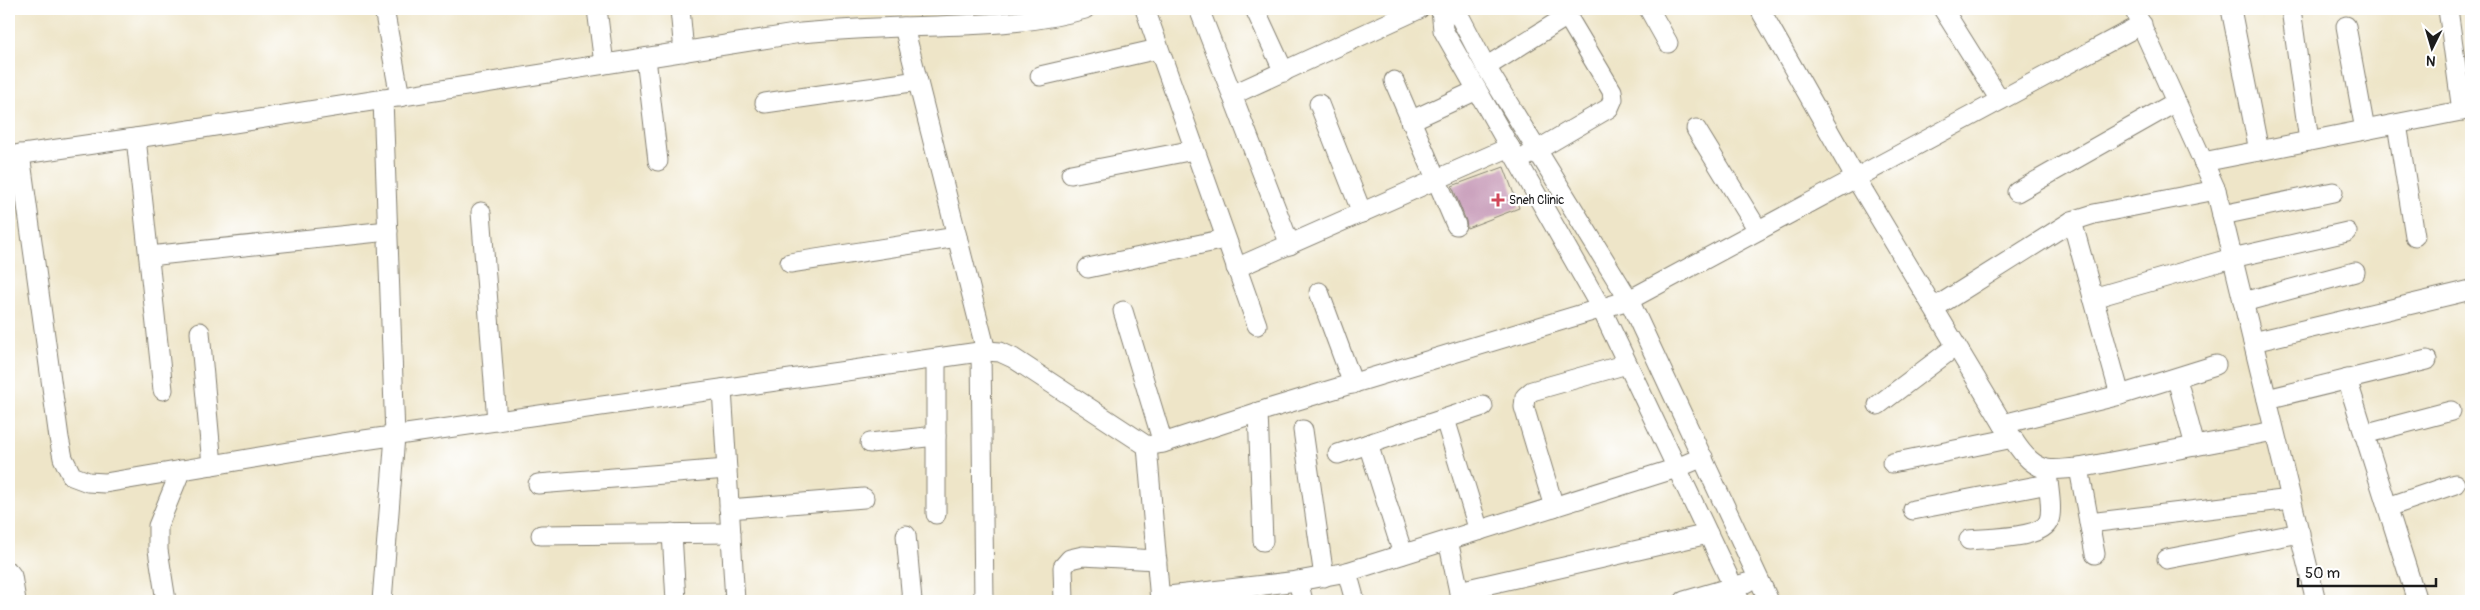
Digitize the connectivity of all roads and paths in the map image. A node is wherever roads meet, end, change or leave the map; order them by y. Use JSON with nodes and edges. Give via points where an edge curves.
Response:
{"nodes":[{"id":1,"x":384,"y":9,"type":"edge"},
{"id":2,"x":597,"y":9,"type":"edge"},
{"id":3,"x":680,"y":9,"type":"edge"},
{"id":4,"x":1145,"y":9,"type":"edge"},
{"id":5,"x":1199,"y":9,"type":"edge"},
{"id":6,"x":1255,"y":9,"type":"edge"},
{"id":7,"x":1419,"y":9,"type":"edge"},
{"id":8,"x":1442,"y":9,"type":"edge"},
{"id":9,"x":1451,"y":9,"type":"edge"},
{"id":10,"x":1648,"y":9,"type":"edge"},
{"id":11,"x":1943,"y":9,"type":"edge"},
{"id":12,"x":2231,"y":9,"type":"edge"},
{"id":13,"x":2291,"y":9,"type":"edge"},
{"id":14,"x":2448,"y":9,"type":"edge"},
{"id":15,"x":1074,"y":10,"type":"edge"},
{"id":16,"x":1565,"y":13,"type":"edge"},
{"id":17,"x":1762,"y":13,"type":"dead end"},
{"id":18,"x":2138,"y":17,"type":"edge"},
{"id":19,"x":2346,"y":26,"type":"dead end"},
{"id":20,"x":904,"y":27,"type":"junction"},
{"id":21,"x":1668,"y":43,"type":"dead end"},
{"id":22,"x":1158,"y":48,"type":"junction"},
{"id":23,"x":684,"y":52,"type":"junction"},
{"id":24,"x":646,"y":58,"type":"junction"},
{"id":25,"x":604,"y":64,"type":"junction"},
{"id":26,"x":1486,"y":67,"type":"junction"},
{"id":27,"x":1284,"y":72,"type":"junction"},
{"id":28,"x":1040,"y":76,"type":"dead end"},
{"id":29,"x":918,"y":81,"type":"junction"},
{"id":30,"x":1394,"y":81,"type":"dead end"},
{"id":31,"x":1477,"y":90,"type":"junction"},
{"id":32,"x":1232,"y":95,"type":"junction"},
{"id":33,"x":391,"y":98,"type":"junction"},
{"id":34,"x":2000,"y":100,"type":"junction"},
{"id":35,"x":2176,"y":102,"type":"junction"},
{"id":36,"x":765,"y":103,"type":"dead end"},
{"id":37,"x":1319,"y":104,"type":"dead end"},
{"id":38,"x":2467,"y":110,"type":"edge"},
{"id":39,"x":1410,"y":121,"type":"junction"},
{"id":40,"x":2397,"y":124,"type":"junction"},
{"id":41,"x":1696,"y":129,"type":"dead end"},
{"id":42,"x":2365,"y":130,"type":"junction"},
{"id":43,"x":136,"y":138,"type":"junction"},
{"id":44,"x":2309,"y":141,"type":"junction"},
{"id":45,"x":1194,"y":150,"type":"junction"},
{"id":46,"x":1537,"y":150,"type":"junction"},
{"id":47,"x":2259,"y":151,"type":"junction"},
{"id":48,"x":1514,"y":154,"type":"junction"},
{"id":49,"x":15,"y":155,"type":"edge"},
{"id":50,"x":658,"y":161,"type":"dead end"},
{"id":51,"x":2203,"y":162,"type":"junction"},
{"id":52,"x":1072,"y":174,"type":"dead end"},
{"id":53,"x":1855,"y":178,"type":"junction"},
{"id":54,"x":1435,"y":180,"type":"junction"},
{"id":55,"x":2216,"y":190,"type":"junction"},
{"id":56,"x":2017,"y":192,"type":"dead end"},
{"id":57,"x":2332,"y":192,"type":"dead end"},
{"id":58,"x":481,"y":212,"type":"dead end"},
{"id":59,"x":1362,"y":213,"type":"junction"},
{"id":60,"x":2222,"y":215,"type":"junction"},
{"id":61,"x":2072,"y":221,"type":"junction"},
{"id":62,"x":1456,"y":225,"type":"dead end"},
{"id":63,"x":388,"y":230,"type":"junction"},
{"id":64,"x":1758,"y":230,"type":"junction"},
{"id":65,"x":2347,"y":232,"type":"dead end"},
{"id":66,"x":2415,"y":236,"type":"dead end"},
{"id":67,"x":958,"y":237,"type":"junction"},
{"id":68,"x":1226,"y":240,"type":"junction"},
{"id":69,"x":1290,"y":245,"type":"junction"},
{"id":70,"x":149,"y":256,"type":"junction"},
{"id":71,"x":2232,"y":258,"type":"junction"},
{"id":72,"x":790,"y":263,"type":"dead end"},
{"id":73,"x":1088,"y":268,"type":"dead end"},
{"id":74,"x":1236,"y":268,"type":"junction"},
{"id":75,"x":2355,"y":272,"type":"dead end"},
{"id":76,"x":2471,"y":290,"type":"edge"},
{"id":77,"x":1319,"y":292,"type":"dead end"},
{"id":78,"x":2093,"y":298,"type":"junction"},
{"id":79,"x":1629,"y":300,"type":"junction"},
{"id":80,"x":2243,"y":302,"type":"junction"},
{"id":81,"x":1601,"y":308,"type":"junction"},
{"id":82,"x":1934,"y":308,"type":"junction"},
{"id":83,"x":1123,"y":311,"type":"dead end"},
{"id":84,"x":1256,"y":324,"type":"dead end"},
{"id":85,"x":200,"y":332,"type":"dead end"},
{"id":86,"x":2253,"y":342,"type":"junction"},
{"id":87,"x":1956,"y":346,"type":"junction"},
{"id":88,"x":984,"y":351,"type":"junction"},
{"id":89,"x":936,"y":359,"type":"junction"},
{"id":90,"x":2427,"y":360,"type":"dead end"},
{"id":91,"x":1627,"y":364,"type":"junction"},
{"id":92,"x":2216,"y":365,"type":"dead end"},
{"id":93,"x":2177,"y":379,"type":"junction"},
{"id":94,"x":2347,"y":379,"type":"junction"},
{"id":95,"x":1353,"y":384,"type":"junction"},
{"id":96,"x":722,"y":389,"type":"junction"},
{"id":97,"x":163,"y":390,"type":"dead end"},
{"id":98,"x":2120,"y":396,"type":"junction"},
{"id":99,"x":2267,"y":399,"type":"junction"},
{"id":100,"x":1878,"y":404,"type":"dead end"},
{"id":101,"x":1483,"y":406,"type":"dead end"},
{"id":102,"x":2451,"y":411,"type":"dead end"},
{"id":103,"x":1258,"y":412,"type":"junction"},
{"id":104,"x":1445,"y":419,"type":"junction"},
{"id":105,"x":497,"y":422,"type":"junction"},
{"id":106,"x":1303,"y":430,"type":"dead end"},
{"id":107,"x":2008,"y":431,"type":"junction"},
{"id":108,"x":2274,"y":431,"type":"junction"},
{"id":109,"x":2364,"y":434,"type":"junction"},
{"id":110,"x":395,"y":436,"type":"junction"},
{"id":111,"x":936,"y":436,"type":"junction"},
{"id":112,"x":870,"y":443,"type":"dead end"},
{"id":113,"x":1155,"y":444,"type":"junction"},
{"id":114,"x":1368,"y":444,"type":"junction"},
{"id":115,"x":2195,"y":446,"type":"junction"},
{"id":116,"x":1338,"y":454,"type":"dead end"},
{"id":117,"x":1703,"y":457,"type":"junction"},
{"id":118,"x":1892,"y":463,"type":"dead end"},
{"id":119,"x":212,"y":465,"type":"junction"},
{"id":120,"x":1677,"y":468,"type":"junction"},
{"id":121,"x":2079,"y":468,"type":"junction"},
{"id":122,"x":727,"y":469,"type":"junction"},
{"id":123,"x":180,"y":470,"type":"junction"},
{"id":124,"x":2047,"y":476,"type":"junction"},
{"id":125,"x":538,"y":484,"type":"dead end"},
{"id":126,"x":2455,"y":484,"type":"dead end"},
{"id":127,"x":864,"y":498,"type":"dead end"},
{"id":128,"x":2291,"y":499,"type":"junction"},
{"id":129,"x":1554,"y":507,"type":"junction"},
{"id":130,"x":2388,"y":507,"type":"junction"},
{"id":131,"x":729,"y":509,"type":"junction"},
{"id":132,"x":1913,"y":510,"type":"dead end"},
{"id":133,"x":936,"y":514,"type":"dead end"},
{"id":134,"x":2089,"y":523,"type":"junction"},
{"id":135,"x":1479,"y":531,"type":"junction"},
{"id":136,"x":731,"y":533,"type":"junction"},
{"id":137,"x":2300,"y":533,"type":"junction"},
{"id":138,"x":672,"y":534,"type":"junction"},
{"id":139,"x":1708,"y":534,"type":"junction"},
{"id":140,"x":541,"y":535,"type":"dead end"},
{"id":141,"x":906,"y":535,"type":"dead end"},
{"id":142,"x":1448,"y":540,"type":"junction"},
{"id":143,"x":1969,"y":540,"type":"dead end"},
{"id":144,"x":1263,"y":541,"type":"dead end"},
{"id":145,"x":1403,"y":554,"type":"junction"},
{"id":146,"x":2095,"y":554,"type":"dead end"},
{"id":147,"x":2167,"y":559,"type":"dead end"},
{"id":148,"x":1157,"y":560,"type":"junction"},
{"id":149,"x":1347,"y":572,"type":"junction"},
{"id":150,"x":10,"y":575,"type":"edge"},
{"id":151,"x":1324,"y":577,"type":"junction"},
{"id":152,"x":1759,"y":580,"type":"junction"},
{"id":153,"x":1298,"y":581,"type":"junction"},
{"id":154,"x":1737,"y":594,"type":"edge"},
{"id":155,"x":1460,"y":596,"type":"edge"},
{"id":156,"x":1160,"y":599,"type":"edge"},
{"id":157,"x":16,"y":601,"type":"edge"},
{"id":158,"x":166,"y":601,"type":"edge"},
{"id":159,"x":382,"y":601,"type":"edge"},
{"id":160,"x":676,"y":601,"type":"edge"},
{"id":161,"x":735,"y":601,"type":"edge"},
{"id":162,"x":912,"y":601,"type":"edge"},
{"id":163,"x":984,"y":601,"type":"edge"},
{"id":164,"x":1064,"y":601,"type":"edge"},
{"id":165,"x":1302,"y":601,"type":"edge"},
{"id":166,"x":1355,"y":601,"type":"edge"},
{"id":167,"x":1684,"y":601,"type":"edge"},
{"id":168,"x":1769,"y":601,"type":"edge"},
{"id":169,"x":2316,"y":601,"type":"edge"},
{"id":170,"x":2417,"y":601,"type":"edge"}],
"edges":[{"from":1,"to":33,"type":"street"},
{"from":2,"to":25,"type":"street"},
{"from":3,"to":23,"type":"street"},
{"from":4,"to":22,"type":"street"},
{"from":5,"to":32,"type":"street"},
{"from":6,"to":27,"type":"street"},
{"from":7,"to":27,"type":"street"},
{"from":8,"to":31,"type":"street","via":[[1444,30]]},
{"from":9,"to":26,"type":"street","via":[[1461,19]]},
{"from":10,"to":21,"type":"street"},
{"from":11,"to":34,"type":"street"},
{"from":12,"to":47,"type":"street"},
{"from":13,"to":44,"type":"street"},
{"from":14,"to":38,"type":"street"},
{"from":15,"to":20,"type":"street","via":[[1013,23]]},
{"from":16,"to":26,"type":"street"},
{"from":16,"to":46,"type":"street","via":[[1612,91],[1613,99],[1609,108]]},
{"from":17,"to":53,"type":"street"},
{"from":18,"to":34,"type":"street"},
{"from":18,"to":35,"type":"street"},
{"from":19,"to":42,"type":"street"},
{"from":20,"to":23,"type":"street","via":[[801,33]]},
{"from":20,"to":29,"type":"street"},
{"from":22,"to":28,"type":"street"},
{"from":22,"to":45,"type":"street"},
{"from":23,"to":24,"type":"street"},
{"from":24,"to":25,"type":"street"},
{"from":24,"to":50,"type":"street"},
{"from":25,"to":33,"type":"street"},
{"from":26,"to":46,"type":"street"},
{"from":27,"to":32,"type":"street"},
{"from":29,"to":36,"type":"street"},
{"from":29,"to":67,"type":"street"},
{"from":30,"to":39,"type":"street"},
{"from":31,"to":39,"type":"street"},
{"from":31,"to":48,"type":"street"},
{"from":32,"to":69,"type":"street"},
{"from":33,"to":43,"type":"street"},
{"from":33,"to":63,"type":"street"},
{"from":34,"to":53,"type":"street"},
{"from":35,"to":51,"type":"street"},
{"from":35,"to":56,"type":"street"},
{"from":37,"to":59,"type":"street"},
{"from":38,"to":40,"type":"street"},
{"from":39,"to":54,"type":"street"},
{"from":40,"to":42,"type":"street"},
{"from":40,"to":66,"type":"street"},
{"from":41,"to":64,"type":"street"},
{"from":42,"to":44,"type":"street"},
{"from":43,"to":49,"type":"street"},
{"from":43,"to":70,"type":"street"},
{"from":44,"to":47,"type":"street"},
{"from":45,"to":52,"type":"street"},
{"from":45,"to":68,"type":"street"},
{"from":46,"to":48,"type":"street"},
{"from":46,"to":79,"type":"street"},
{"from":47,"to":51,"type":"street"},
{"from":48,"to":54,"type":"street"},
{"from":48,"to":81,"type":"street"},
{"from":49,"to":123,"type":"street","via":[[59,438],[72,476],[88,482],[105,483]]},
{"from":51,"to":55,"type":"street"},
{"from":53,"to":64,"type":"street"},
{"from":53,"to":82,"type":"street"},
{"from":54,"to":59,"type":"street"},
{"from":54,"to":62,"type":"street"},
{"from":55,"to":60,"type":"street"},
{"from":55,"to":61,"type":"street"},
{"from":57,"to":60,"type":"street"},
{"from":58,"to":105,"type":"street"},
{"from":59,"to":69,"type":"street"},
{"from":60,"to":71,"type":"street"},
{"from":61,"to":78,"type":"street"},
{"from":61,"to":82,"type":"street"},
{"from":63,"to":70,"type":"street"},
{"from":63,"to":110,"type":"street"},
{"from":64,"to":79,"type":"street"},
{"from":65,"to":71,"type":"street"},
{"from":67,"to":72,"type":"street"},
{"from":67,"to":88,"type":"street"},
{"from":68,"to":73,"type":"street"},
{"from":68,"to":74,"type":"street"},
{"from":69,"to":74,"type":"street"},
{"from":70,"to":97,"type":"street"},
{"from":71,"to":78,"type":"street"},
{"from":71,"to":80,"type":"street"},
{"from":74,"to":84,"type":"street"},
{"from":75,"to":80,"type":"street"},
{"from":76,"to":86,"type":"street"},
{"from":77,"to":95,"type":"street"},
{"from":78,"to":98,"type":"street"},
{"from":79,"to":81,"type":"street"},
{"from":79,"to":117,"type":"street"},
{"from":80,"to":86,"type":"street"},
{"from":81,"to":91,"type":"street"},
{"from":81,"to":95,"type":"street"},
{"from":82,"to":87,"type":"street"},
{"from":83,"to":113,"type":"street"},
{"from":85,"to":119,"type":"street"},
{"from":86,"to":99,"type":"street"},
{"from":87,"to":100,"type":"street"},
{"from":87,"to":107,"type":"street"},
{"from":88,"to":89,"type":"street"},
{"from":88,"to":113,"type":"street","via":[[1000,352],[1013,358]]},
{"from":88,"to":163,"type":"street"},
{"from":89,"to":96,"type":"street"},
{"from":89,"to":111,"type":"street"},
{"from":90,"to":94,"type":"street"},
{"from":91,"to":120,"type":"street"},
{"from":91,"to":129,"type":"street","via":[[1532,391],[1525,396],[1524,407]]},
{"from":92,"to":93,"type":"street"},
{"from":93,"to":98,"type":"street"},
{"from":93,"to":115,"type":"street"},
{"from":94,"to":99,"type":"street"},
{"from":94,"to":109,"type":"street"},
{"from":95,"to":103,"type":"street"},
{"from":96,"to":105,"type":"street"},
{"from":96,"to":122,"type":"street"},
{"from":98,"to":107,"type":"street"},
{"from":99,"to":108,"type":"street"},
{"from":101,"to":104,"type":"street"},
{"from":102,"to":109,"type":"street"},
{"from":103,"to":113,"type":"street"},
{"from":103,"to":144,"type":"street"},
{"from":104,"to":114,"type":"street"},
{"from":104,"to":135,"type":"street"},
{"from":105,"to":110,"type":"street"},
{"from":106,"to":151,"type":"street"},
{"from":107,"to":118,"type":"street"},
{"from":107,"to":124,"type":"street"},
{"from":108,"to":115,"type":"street"},
{"from":108,"to":128,"type":"street"},
{"from":109,"to":130,"type":"street"},
{"from":110,"to":119,"type":"street"},
{"from":110,"to":159,"type":"street"},
{"from":111,"to":112,"type":"street"},
{"from":111,"to":133,"type":"street"},
{"from":113,"to":148,"type":"street"},
{"from":114,"to":116,"type":"street"},
{"from":114,"to":145,"type":"street"},
{"from":115,"to":121,"type":"street"},
{"from":117,"to":120,"type":"street"},
{"from":117,"to":152,"type":"street"},
{"from":119,"to":123,"type":"street"},
{"from":120,"to":129,"type":"street"},
{"from":120,"to":139,"type":"street"},
{"from":121,"to":124,"type":"street"},
{"from":121,"to":134,"type":"street"},
{"from":122,"to":125,"type":"street"},
{"from":122,"to":131,"type":"street"},
{"from":123,"to":158,"type":"street","via":[[158,526],[159,559]]},
{"from":124,"to":132,"type":"street"},
{"from":124,"to":143,"type":"street","via":[[2050,519],[2045,528],[2034,533]]},
{"from":126,"to":130,"type":"street"},
{"from":127,"to":131,"type":"street"},
{"from":128,"to":134,"type":"street"},
{"from":128,"to":137,"type":"street"},
{"from":129,"to":135,"type":"street"},
{"from":130,"to":170,"type":"street"},
{"from":131,"to":136,"type":"street"},
{"from":134,"to":146,"type":"street"},
{"from":135,"to":142,"type":"street"},
{"from":136,"to":138,"type":"street"},
{"from":136,"to":161,"type":"street"},
{"from":137,"to":147,"type":"street"},
{"from":137,"to":169,"type":"street"},
{"from":138,"to":140,"type":"street"},
{"from":138,"to":160,"type":"street"},
{"from":139,"to":154,"type":"street"},
{"from":139,"to":155,"type":"street"},
{"from":141,"to":162,"type":"street"},
{"from":142,"to":145,"type":"street"},
{"from":142,"to":155,"type":"street"},
{"from":145,"to":149,"type":"street"},
{"from":148,"to":156,"type":"street"},
{"from":148,"to":164,"type":"street","via":[[1083,556],[1070,559],[1063,567]]},
{"from":149,"to":151,"type":"street"},
{"from":149,"to":166,"type":"street"},
{"from":150,"to":157,"type":"street"},
{"from":151,"to":153,"type":"street"},
{"from":152,"to":154,"type":"street"},
{"from":152,"to":168,"type":"street"},
{"from":153,"to":156,"type":"street"},
{"from":153,"to":165,"type":"street"},
{"from":154,"to":167,"type":"street"}]}
